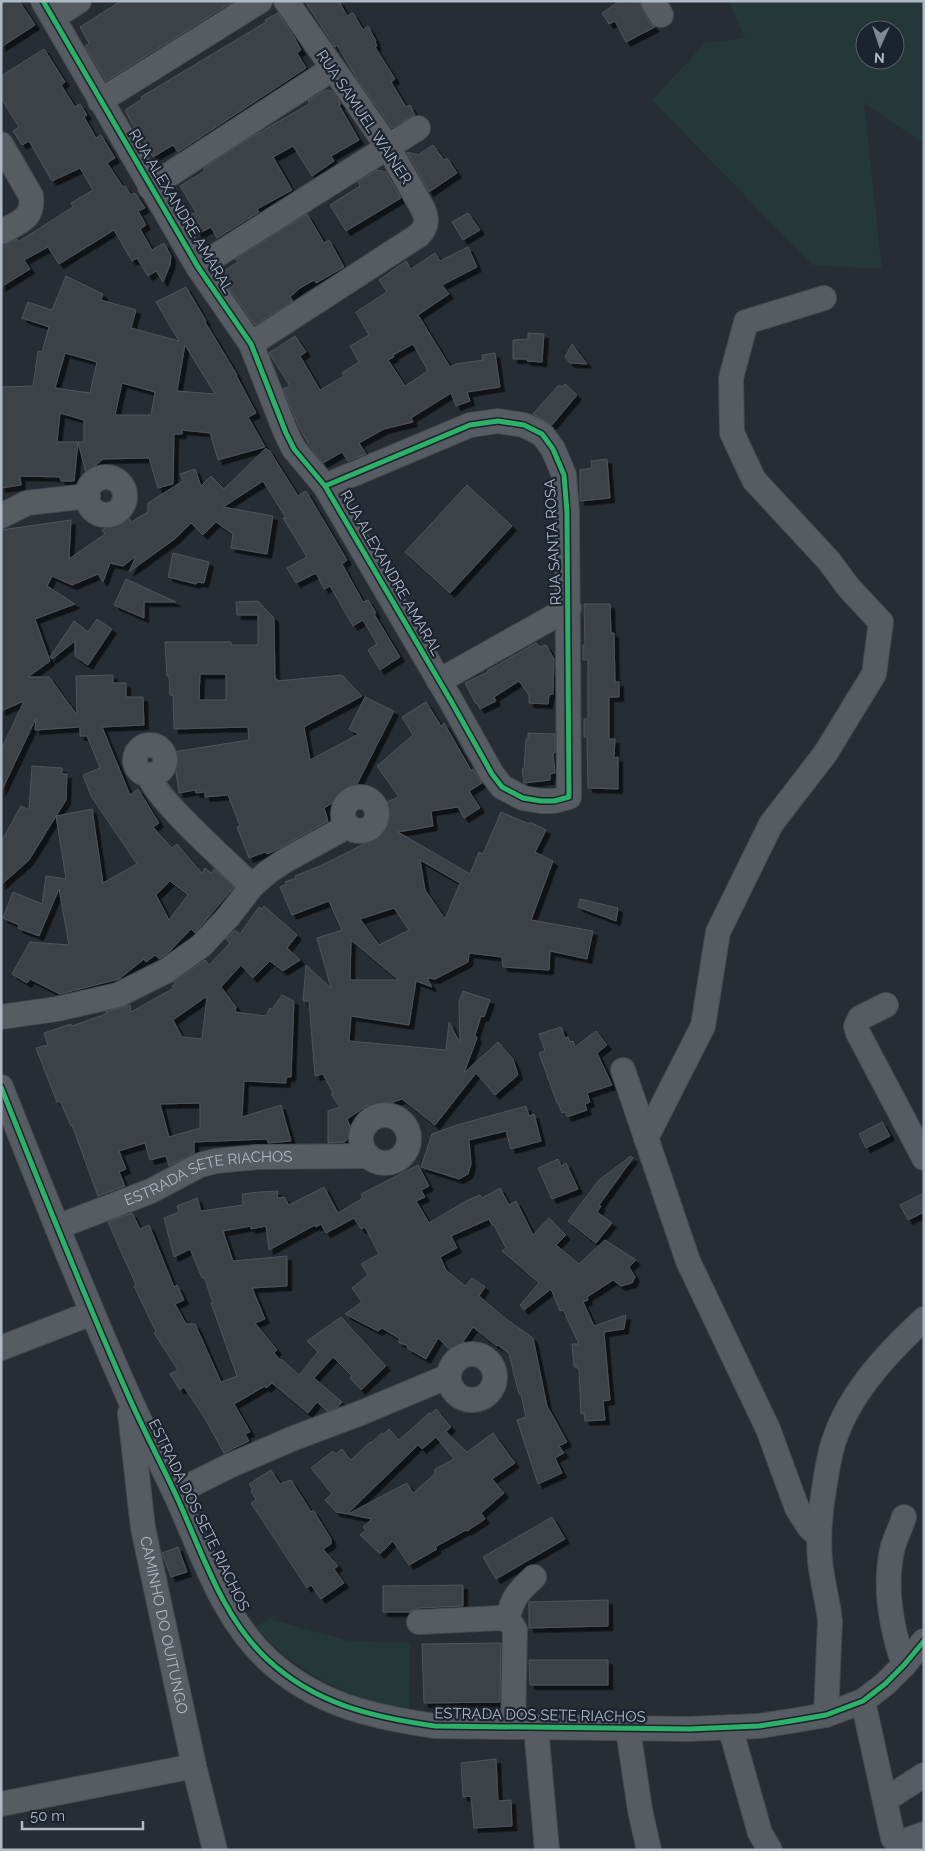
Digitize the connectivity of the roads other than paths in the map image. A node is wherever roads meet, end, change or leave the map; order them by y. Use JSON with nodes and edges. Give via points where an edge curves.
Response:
{"nodes":[{"id":1,"x":80,"y":1,"type":"edge"},
{"id":2,"x":260,"y":1,"type":"edge"},
{"id":3,"x":286,"y":1,"type":"edge"},
{"id":4,"x":48,"y":10,"type":"edge"},
{"id":5,"x":332,"y":69,"type":"junction"},
{"id":6,"x":100,"y":101,"type":"junction"},
{"id":7,"x":418,"y":128,"type":"dead end"},
{"id":8,"x":1,"y":144,"type":"edge"},
{"id":9,"x":388,"y":147,"type":"junction"},
{"id":10,"x":150,"y":187,"type":"junction"},
{"id":11,"x":1,"y":232,"type":"edge"},
{"id":12,"x":198,"y":267,"type":"junction"},
{"id":13,"x":824,"y":298,"type":"dead end"},
{"id":14,"x":251,"y":344,"type":"junction"},
{"id":15,"x":325,"y":486,"type":"junction"},
{"id":16,"x":88,"y":496,"type":"dead end"},
{"id":17,"x":1,"y":516,"type":"edge"},
{"id":18,"x":569,"y":608,"type":"junction"},
{"id":19,"x":439,"y":681,"type":"junction"},
{"id":20,"x":150,"y":775,"type":"dead end"},
{"id":21,"x":569,"y":797,"type":"joint"},
{"id":22,"x":348,"y":826,"type":"dead end"},
{"id":23,"x":252,"y":886,"type":"junction"},
{"id":24,"x":886,"y":1005,"type":"dead end"},
{"id":25,"x":1,"y":1017,"type":"edge"},
{"id":26,"x":623,"y":1070,"type":"dead end"},
{"id":27,"x":1,"y":1087,"type":"edge"},
{"id":28,"x":646,"y":1138,"type":"junction"},
{"id":29,"x":367,"y":1156,"type":"dead end"},
{"id":30,"x":924,"y":1158,"type":"edge"},
{"id":31,"x":57,"y":1227,"type":"junction"},
{"id":32,"x":92,"y":1313,"type":"junction"},
{"id":33,"x":924,"y":1319,"type":"edge"},
{"id":34,"x":1,"y":1348,"type":"edge"},
{"id":35,"x":449,"y":1376,"type":"dead end"},
{"id":36,"x":129,"y":1397,"type":"junction"},
{"id":37,"x":175,"y":1493,"type":"junction"},
{"id":38,"x":904,"y":1517,"type":"dead end"},
{"id":39,"x":819,"y":1536,"type":"junction"},
{"id":40,"x":534,"y":1577,"type":"dead end"},
{"id":41,"x":507,"y":1620,"type":"junction"},
{"id":42,"x":419,"y":1622,"type":"dead end"},
{"id":43,"x":918,"y":1651,"type":"edge"},
{"id":44,"x":863,"y":1701,"type":"junction"},
{"id":45,"x":826,"y":1715,"type":"junction"},
{"id":46,"x":730,"y":1727,"type":"junction"},
{"id":47,"x":525,"y":1728,"type":"junction"},
{"id":48,"x":628,"y":1729,"type":"junction"},
{"id":49,"x":194,"y":1766,"type":"junction"},
{"id":50,"x":924,"y":1775,"type":"edge"},
{"id":51,"x":885,"y":1800,"type":"junction"},
{"id":52,"x":1,"y":1804,"type":"edge"},
{"id":53,"x":924,"y":1834,"type":"edge"},
{"id":54,"x":215,"y":1850,"type":"edge"},
{"id":55,"x":546,"y":1850,"type":"edge"},
{"id":56,"x":649,"y":1850,"type":"edge"},
{"id":57,"x":770,"y":1850,"type":"edge"}],
"edges":[{"from":1,"to":4,"type":"street"},
{"from":2,"to":6,"type":"street"},
{"from":3,"to":5,"type":"street","name":"RUA SAMUEL WAINER"},
{"from":4,"to":6,"type":"street","name":"RUA ALEXANDRE AMARAL"},
{"from":5,"to":9,"type":"street","name":"RUA SAMUEL WAINER"},
{"from":5,"to":10,"type":"street"},
{"from":6,"to":10,"type":"street","name":"RUA ALEXANDRE AMARAL"},
{"from":7,"to":9,"type":"street"},
{"from":8,"to":11,"type":"street","via":[[31,196],[30,212],[26,218]]},
{"from":9,"to":12,"type":"street"},
{"from":9,"to":14,"type":"street","name":"RUA SAMUEL WAINER","via":[[426,216],[426,225],[419,235]]},
{"from":10,"to":12,"type":"street","name":"RUA ALEXANDRE AMARAL"},
{"from":12,"to":14,"type":"street","name":"RUA ALEXANDRE AMARAL"},
{"from":13,"to":28,"type":"street","via":[[746,322],[731,378],[732,433],[754,480],[830,561],[881,622],[874,674],[825,754],[771,824],[718,932],[703,1026]]},
{"from":14,"to":15,"type":"street","name":"RUA ALEXANDRE AMARAL","via":[[290,441]]},
{"from":15,"to":18,"type":"street","name":"RUA SANTA ROSA","via":[[470,425],[498,421],[524,425],[542,434],[553,449],[564,475]]},
{"from":15,"to":19,"type":"street","name":"RUA ALEXANDRE AMARAL"},
{"from":16,"to":17,"type":"street","via":[[27,503]]},
{"from":18,"to":19,"type":"street"},
{"from":18,"to":21,"type":"street","name":"RUA SANTA ROSA"},
{"from":19,"to":21,"type":"street","name":"RUA ALEXANDRE AMARAL","via":[[502,786],[523,798],[541,801]]},
{"from":20,"to":23,"type":"street","via":[[156,790],[168,804]]},
{"from":22,"to":23,"type":"street","via":[[286,860]]},
{"from":23,"to":25,"type":"street","via":[[201,946],[166,971],[118,995]]},
{"from":24,"to":30,"type":"street","via":[[860,1018],[856,1026]]},
{"from":26,"to":28,"type":"street"},
{"from":27,"to":31,"type":"street","name":"ESTRADA DOS SETE RIACHOS"},
{"from":28,"to":39,"type":"street","via":[[688,1261],[768,1429],[797,1508]]},
{"from":29,"to":31,"type":"street","name":"ESTRADA SETE RIACHOS","via":[[257,1157],[216,1162]]},
{"from":31,"to":32,"type":"street","name":"ESTRADA DOS SETE RIACHOS"},
{"from":32,"to":34,"type":"street"},
{"from":32,"to":36,"type":"street","name":"ESTRADA DOS SETE RIACHOS"},
{"from":33,"to":39,"type":"street","via":[[868,1378],[842,1421],[831,1451]]},
{"from":35,"to":37,"type":"street","via":[[229,1466]]},
{"from":36,"to":37,"type":"street","name":"ESTRADA DOS SETE RIACHOS"},
{"from":36,"to":49,"type":"street","name":"CAMINHO DO OUITUNGO","via":[[143,1528]]},
{"from":37,"to":47,"type":"street","name":"ESTRADA DOS SETE RIACHOS","via":[[206,1566],[242,1630],[266,1658],[294,1682],[358,1712],[397,1721],[435,1726]]},
{"from":38,"to":43,"type":"street","via":[[894,1546],[888,1593],[896,1642]]},
{"from":39,"to":45,"type":"street","via":[[830,1621]]},
{"from":40,"to":41,"type":"street","via":[[513,1600]]},
{"from":41,"to":42,"type":"street"},
{"from":41,"to":47,"type":"street","via":[[515,1630]]},
{"from":43,"to":44,"type":"street","name":"ESTRADA DOS SETE RIACHOS"},
{"from":44,"to":45,"type":"street","name":"ESTRADA DOS SETE RIACHOS"},
{"from":44,"to":51,"type":"street"},
{"from":45,"to":46,"type":"street","name":"ESTRADA DOS SETE RIACHOS","via":[[759,1726]]},
{"from":46,"to":48,"type":"street","name":"ESTRADA DOS SETE RIACHOS"},
{"from":46,"to":57,"type":"street","via":[[760,1833]]},
{"from":47,"to":48,"type":"street","name":"ESTRADA DOS SETE RIACHOS"},
{"from":47,"to":55,"type":"street"},
{"from":48,"to":56,"type":"street"},
{"from":49,"to":52,"type":"street"},
{"from":49,"to":54,"type":"street","name":"CAMINHO DO OUITUNGO"},
{"from":50,"to":51,"type":"street"},
{"from":51,"to":53,"type":"street","via":[[896,1841]]}]}
